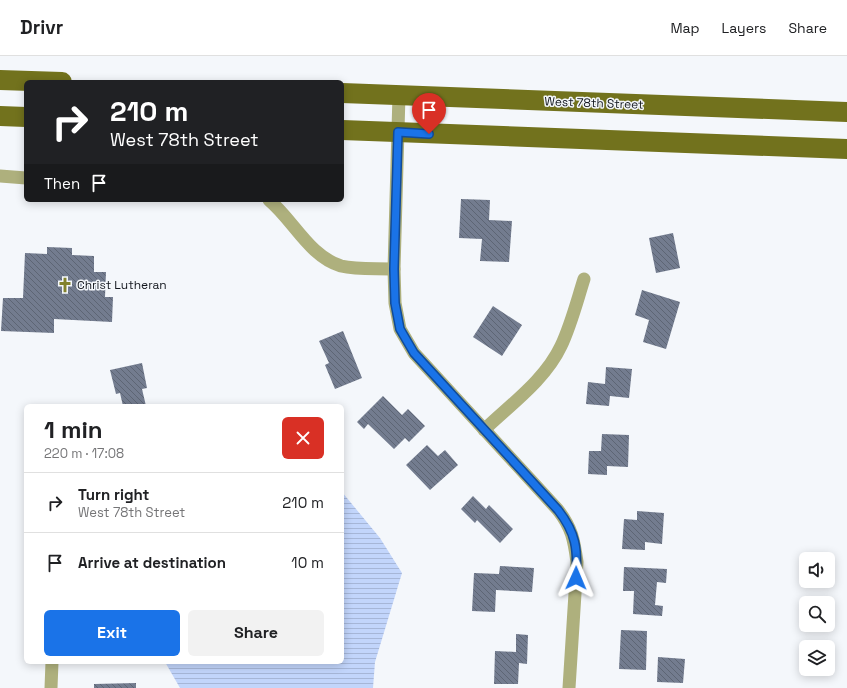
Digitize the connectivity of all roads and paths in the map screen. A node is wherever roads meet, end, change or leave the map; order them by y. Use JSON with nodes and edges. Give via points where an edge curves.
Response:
{"nodes":[{"id":1,"x":0,"y":80,"type":"edge"},
{"id":2,"x":24,"y":81,"type":"edge"},
{"id":3,"x":344,"y":93,"type":"edge"},
{"id":4,"x":399,"y":95,"type":"junction"},
{"id":5,"x":847,"y":112,"type":"edge"},
{"id":6,"x":0,"y":116,"type":"edge"},
{"id":7,"x":24,"y":117,"type":"edge"},
{"id":8,"x":344,"y":130,"type":"edge"},
{"id":9,"x":398,"y":132,"type":"junction"},
{"id":10,"x":847,"y":149,"type":"edge"},
{"id":11,"x":0,"y":176,"type":"edge"},
{"id":12,"x":24,"y":178,"type":"edge"},
{"id":13,"x":271,"y":202,"type":"edge"},
{"id":14,"x":394,"y":269,"type":"junction"},
{"id":15,"x":584,"y":279,"type":"dead end"},
{"id":16,"x":484,"y":430,"type":"junction"},
{"id":17,"x":52,"y":664,"type":"edge"},
{"id":18,"x":51,"y":688,"type":"edge"},
{"id":19,"x":569,"y":688,"type":"edge"}],
"edges":[{"from":1,"to":2,"type":"main road"},
{"from":3,"to":4,"type":"main road","name":"West 78th Street"},
{"from":4,"to":5,"type":"main road","name":"West 78th Street"},
{"from":4,"to":9,"type":"street"},
{"from":6,"to":7,"type":"main road"},
{"from":8,"to":9,"type":"main road"},
{"from":9,"to":10,"type":"main road"},
{"from":9,"to":14,"type":"street"},
{"from":11,"to":12,"type":"street"},
{"from":13,"to":14,"type":"street","via":[[286,215],[318,253],[329,260],[341,266],[355,268]]},
{"from":14,"to":16,"type":"street","via":[[395,303],[400,329],[414,353]]},
{"from":15,"to":16,"type":"street","via":[[561,347],[547,369]]},
{"from":16,"to":19,"type":"street","via":[[558,510],[569,525],[575,543],[577,562]]},
{"from":17,"to":18,"type":"street"}]}
